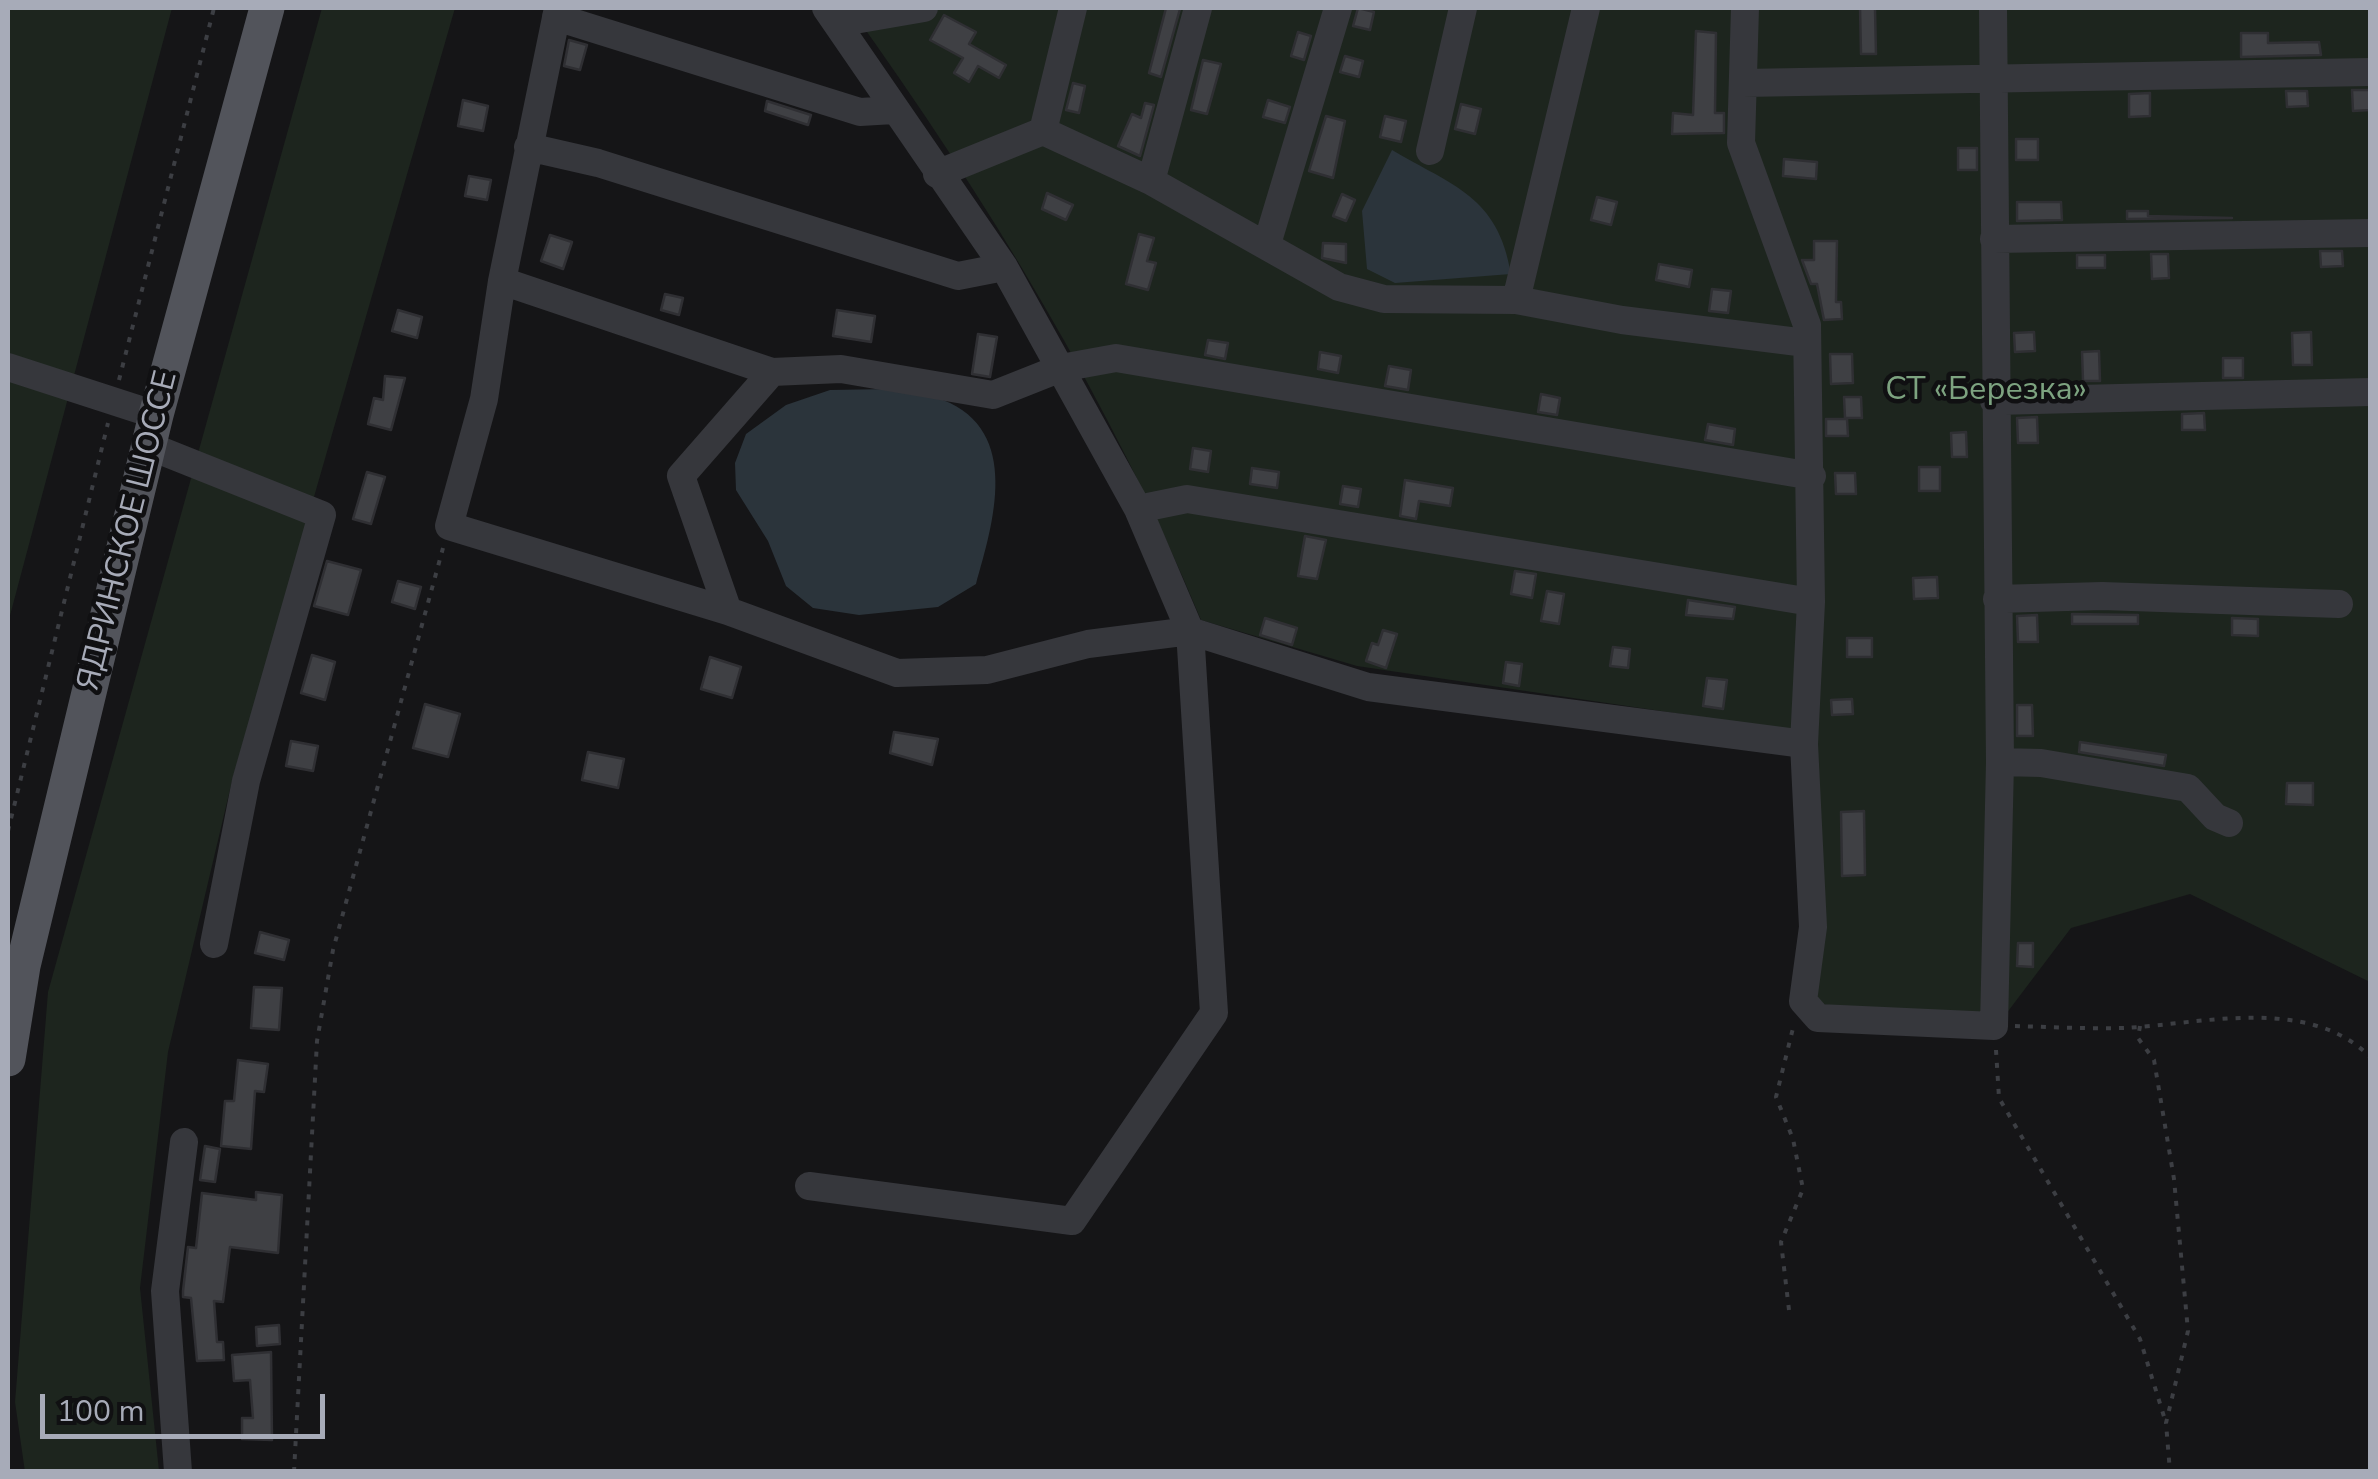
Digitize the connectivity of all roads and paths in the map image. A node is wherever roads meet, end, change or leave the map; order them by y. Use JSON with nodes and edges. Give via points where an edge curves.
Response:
{"nodes":[{"id":1,"x":268,"y":8,"type":"edge"},
{"id":2,"x":924,"y":8,"type":"edge"},
{"id":3,"x":1073,"y":8,"type":"edge"},
{"id":4,"x":1198,"y":8,"type":"edge"},
{"id":5,"x":1338,"y":8,"type":"edge"},
{"id":6,"x":1463,"y":8,"type":"edge"},
{"id":7,"x":1586,"y":8,"type":"edge"},
{"id":8,"x":1745,"y":8,"type":"edge"},
{"id":9,"x":1993,"y":8,"type":"edge"},
{"id":10,"x":557,"y":12,"type":"edge"},
{"id":11,"x":832,"y":15,"type":"edge"},
{"id":12,"x":2370,"y":72,"type":"edge"},
{"id":13,"x":1993,"y":80,"type":"junction"},
{"id":14,"x":1743,"y":83,"type":"junction"},
{"id":15,"x":894,"y":110,"type":"junction"},
{"id":16,"x":1043,"y":132,"type":"junction"},
{"id":17,"x":528,"y":148,"type":"junction"},
{"id":18,"x":1430,"y":151,"type":"dead end"},
{"id":19,"x":937,"y":174,"type":"junction"},
{"id":20,"x":1152,"y":181,"type":"junction"},
{"id":21,"x":2370,"y":234,"type":"edge"},
{"id":22,"x":1994,"y":240,"type":"junction"},
{"id":23,"x":1266,"y":244,"type":"junction"},
{"id":24,"x":1004,"y":267,"type":"junction"},
{"id":25,"x":502,"y":282,"type":"junction"},
{"id":26,"x":1516,"y":300,"type":"junction"},
{"id":27,"x":1806,"y":343,"type":"junction"},
{"id":28,"x":8,"y":367,"type":"edge"},
{"id":29,"x":1062,"y":368,"type":"junction"},
{"id":30,"x":772,"y":372,"type":"junction"},
{"id":31,"x":2370,"y":392,"type":"edge"},
{"id":32,"x":1994,"y":401,"type":"junction"},
{"id":33,"x":153,"y":431,"type":"junction"},
{"id":34,"x":1812,"y":476,"type":"junction"},
{"id":35,"x":1138,"y":509,"type":"junction"},
{"id":36,"x":449,"y":526,"type":"junction"},
{"id":37,"x":1996,"y":599,"type":"junction"},
{"id":38,"x":1811,"y":602,"type":"junction"},
{"id":39,"x":2339,"y":604,"type":"dead end"},
{"id":40,"x":728,"y":611,"type":"junction"},
{"id":41,"x":1190,"y":631,"type":"junction"},
{"id":42,"x":1804,"y":744,"type":"junction"},
{"id":43,"x":2000,"y":762,"type":"junction"},
{"id":44,"x":2229,"y":823,"type":"dead end"},
{"id":45,"x":214,"y":944,"type":"dead end"},
{"id":46,"x":1803,"y":1001,"type":"junction"},
{"id":47,"x":1994,"y":1026,"type":"junction"},
{"id":48,"x":2140,"y":1026,"type":"junction"},
{"id":49,"x":2370,"y":1043,"type":"edge"},
{"id":50,"x":2358,"y":1044,"type":"junction"},
{"id":51,"x":2370,"y":1057,"type":"edge"},
{"id":52,"x":8,"y":1059,"type":"edge"},
{"id":53,"x":184,"y":1142,"type":"dead end"},
{"id":54,"x":809,"y":1186,"type":"dead end"},
{"id":55,"x":1790,"y":1310,"type":"dead end"},
{"id":56,"x":2166,"y":1424,"type":"junction"},
{"id":57,"x":178,"y":1472,"type":"edge"},
{"id":58,"x":294,"y":1472,"type":"edge"},
{"id":59,"x":2170,"y":1472,"type":"edge"}],
"edges":[{"from":1,"to":33,"type":"main road","name":"ЯДРИНСКОЕ ШОССЕ"},
{"from":2,"to":11,"type":"street"},
{"from":3,"to":16,"type":"street"},
{"from":4,"to":20,"type":"street"},
{"from":5,"to":23,"type":"street"},
{"from":6,"to":18,"type":"street"},
{"from":7,"to":26,"type":"street"},
{"from":8,"to":14,"type":"street"},
{"from":9,"to":13,"type":"street"},
{"from":10,"to":15,"type":"street","via":[[860,112]]},
{"from":10,"to":17,"type":"street"},
{"from":11,"to":15,"type":"street"},
{"from":12,"to":13,"type":"street"},
{"from":13,"to":14,"type":"street"},
{"from":13,"to":22,"type":"street"},
{"from":14,"to":27,"type":"street","via":[[1741,143],[1807,324]]},
{"from":15,"to":19,"type":"street"},
{"from":16,"to":19,"type":"street"},
{"from":16,"to":20,"type":"street"},
{"from":17,"to":24,"type":"street","via":[[598,163],[958,276]]},
{"from":17,"to":25,"type":"street"},
{"from":19,"to":24,"type":"street"},
{"from":20,"to":23,"type":"street"},
{"from":21,"to":22,"type":"street"},
{"from":22,"to":32,"type":"street"},
{"from":23,"to":26,"type":"street","via":[[1340,286],[1384,299]]},
{"from":24,"to":29,"type":"street"},
{"from":25,"to":30,"type":"street"},
{"from":25,"to":36,"type":"street","via":[[484,399]]},
{"from":26,"to":27,"type":"street"},
{"from":27,"to":34,"type":"street"},
{"from":28,"to":33,"type":"street"},
{"from":29,"to":30,"type":"street","via":[[994,394],[841,370]]},
{"from":29,"to":34,"type":"street","via":[[1116,358]]},
{"from":29,"to":35,"type":"street"},
{"from":30,"to":40,"type":"street","via":[[681,476]]},
{"from":31,"to":32,"type":"street"},
{"from":32,"to":37,"type":"street"},
{"from":33,"to":45,"type":"street","via":[[322,515],[246,780]]},
{"from":33,"to":52,"type":"main road","name":"ЯДРИНСКОЕ ШОССЕ","via":[[23,966]]},
{"from":34,"to":38,"type":"street"},
{"from":35,"to":38,"type":"street","via":[[1188,499]]},
{"from":35,"to":41,"type":"street"},
{"from":36,"to":40,"type":"street"},
{"from":36,"to":58,"type":"path","via":[[333,950],[317,1041]]},
{"from":37,"to":39,"type":"street"},
{"from":37,"to":43,"type":"street"},
{"from":38,"to":42,"type":"street"},
{"from":40,"to":41,"type":"street","via":[[898,673],[987,670],[1088,644]]},
{"from":41,"to":42,"type":"street","via":[[1368,687]]},
{"from":41,"to":54,"type":"street","via":[[1214,1014],[1083,1205],[1072,1221]]},
{"from":42,"to":46,"type":"street","via":[[1813,927]]},
{"from":43,"to":44,"type":"street","via":[[2188,788]]},
{"from":43,"to":47,"type":"street"},
{"from":46,"to":47,"type":"street","via":[[1818,1018]]},
{"from":46,"to":55,"type":"path","via":[[1776,1097],[1793,1138],[1802,1188],[1781,1242]]},
{"from":47,"to":48,"type":"path"},
{"from":47,"to":56,"type":"path","via":[[1999,1098],[2140,1339]]},
{"from":48,"to":50,"type":"path","via":[[2284,1021]]},
{"from":48,"to":56,"type":"path","via":[[2138,1038],[2154,1060],[2174,1180],[2188,1331]]},
{"from":49,"to":50,"type":"path"},
{"from":50,"to":51,"type":"path"},
{"from":53,"to":57,"type":"street","via":[[166,1291]]},
{"from":56,"to":59,"type":"path"}]}
